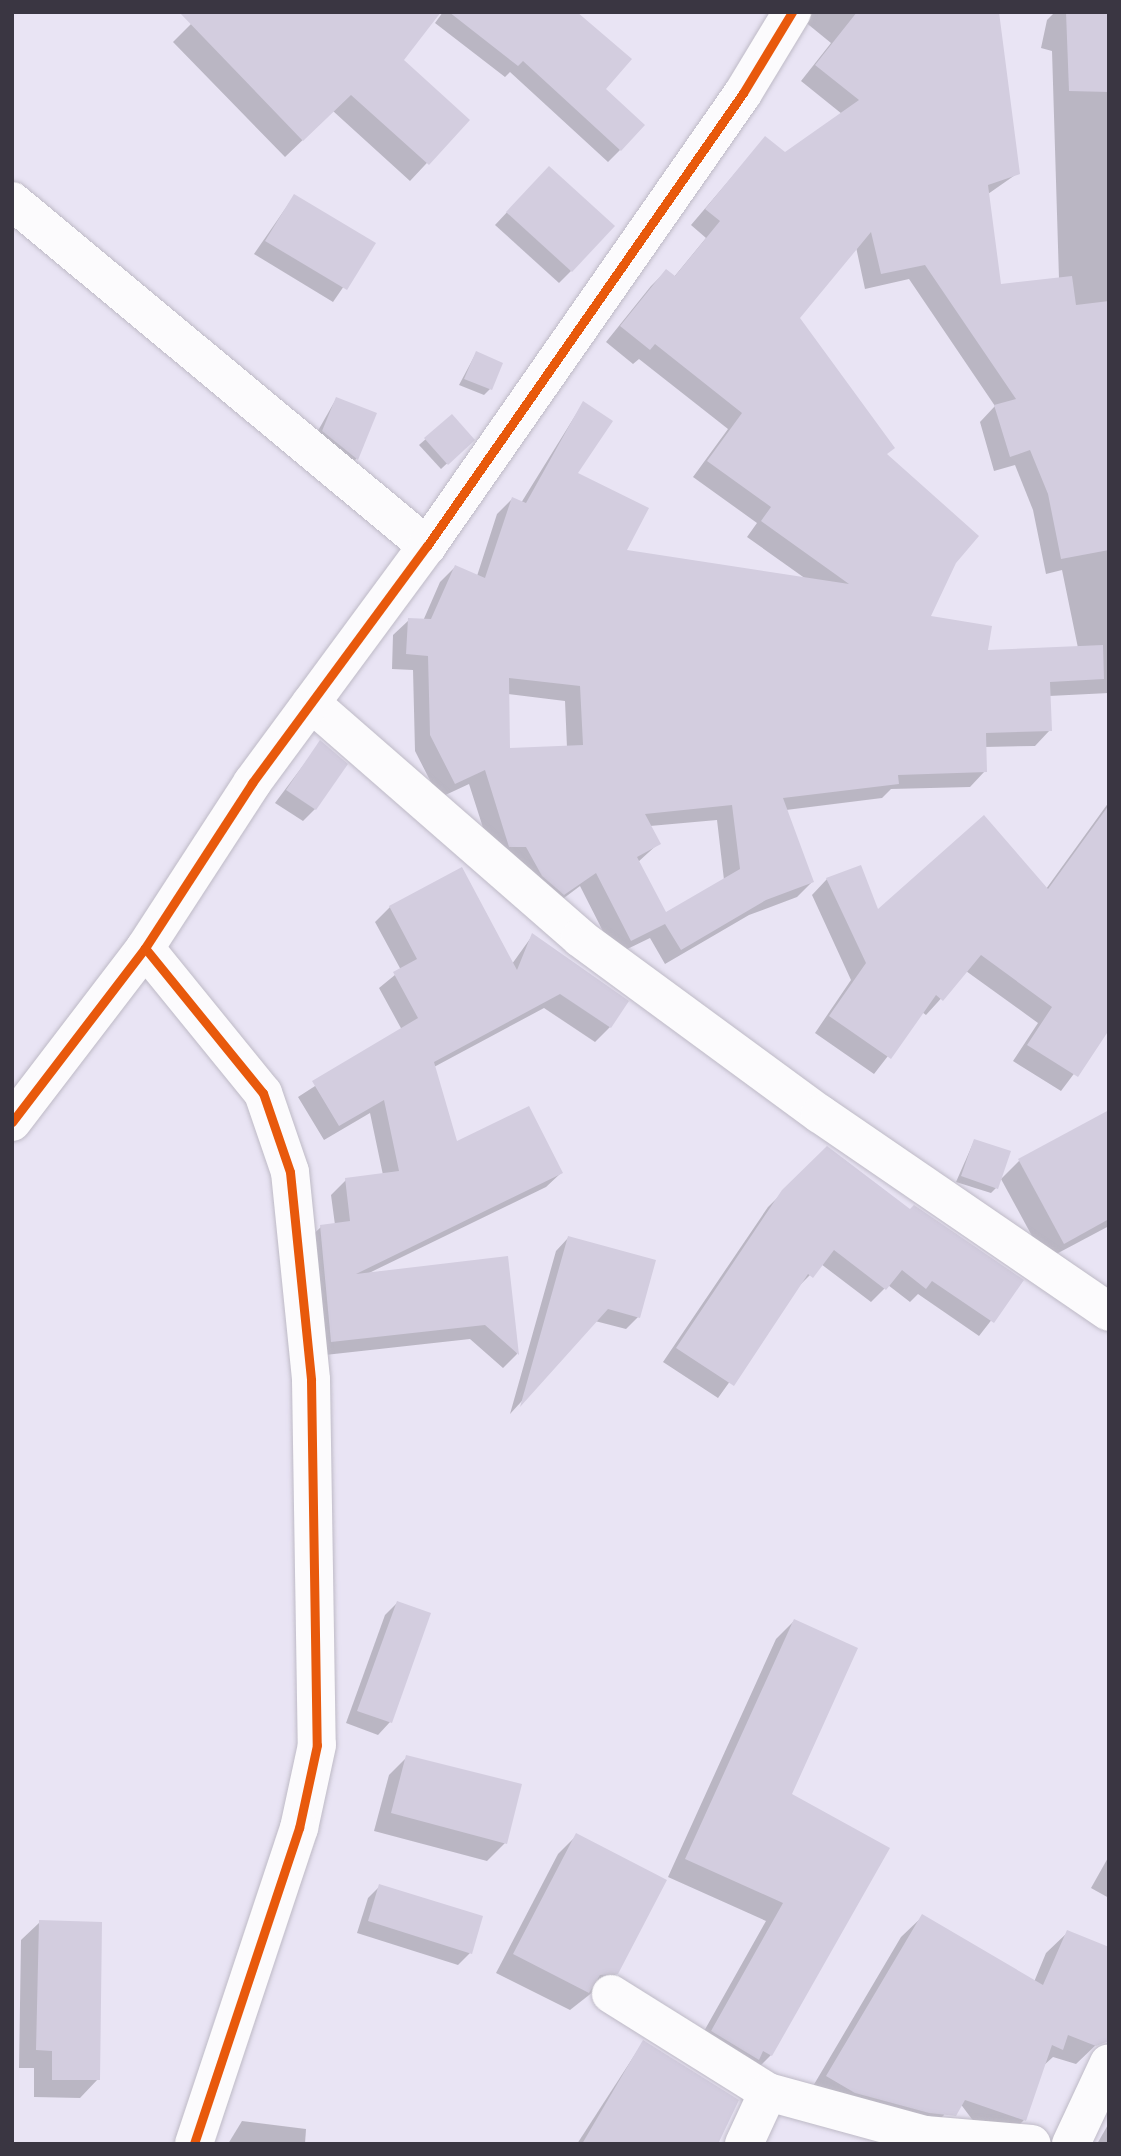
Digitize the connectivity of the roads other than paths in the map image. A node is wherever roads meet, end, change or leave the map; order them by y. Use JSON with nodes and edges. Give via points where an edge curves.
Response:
{"nodes":[{"id":1,"x":792,"y":12,"type":"edge"},
{"id":2,"x":12,"y":201,"type":"edge"},
{"id":3,"x":428,"y":546,"type":"junction"},
{"id":4,"x":312,"y":703,"type":"junction"},
{"id":5,"x":145,"y":948,"type":"junction"},
{"id":6,"x":12,"y":1122,"type":"edge"},
{"id":7,"x":1109,"y":1312,"type":"edge"},
{"id":8,"x":611,"y":1994,"type":"dead end"},
{"id":9,"x":1109,"y":2063,"type":"edge"},
{"id":10,"x":768,"y":2092,"type":"junction"},
{"id":11,"x":194,"y":2144,"type":"edge"},
{"id":12,"x":744,"y":2144,"type":"edge"},
{"id":13,"x":1032,"y":2144,"type":"edge"},
{"id":14,"x":1071,"y":2144,"type":"edge"}],
"edges":[{"from":1,"to":3,"type":"street","via":[[743,93]]},
{"from":2,"to":3,"type":"street"},
{"from":3,"to":4,"type":"street"},
{"from":4,"to":5,"type":"street"},
{"from":4,"to":7,"type":"street","via":[[580,938],[820,1114]]},
{"from":5,"to":6,"type":"street"},
{"from":5,"to":11,"type":"street","via":[[263,1093],[290,1172],[312,1380],[317,1745],[299,1828]]},
{"from":8,"to":10,"type":"street"},
{"from":9,"to":14,"type":"street"},
{"from":10,"to":12,"type":"street"},
{"from":10,"to":13,"type":"street","via":[[925,2135]]}]}
